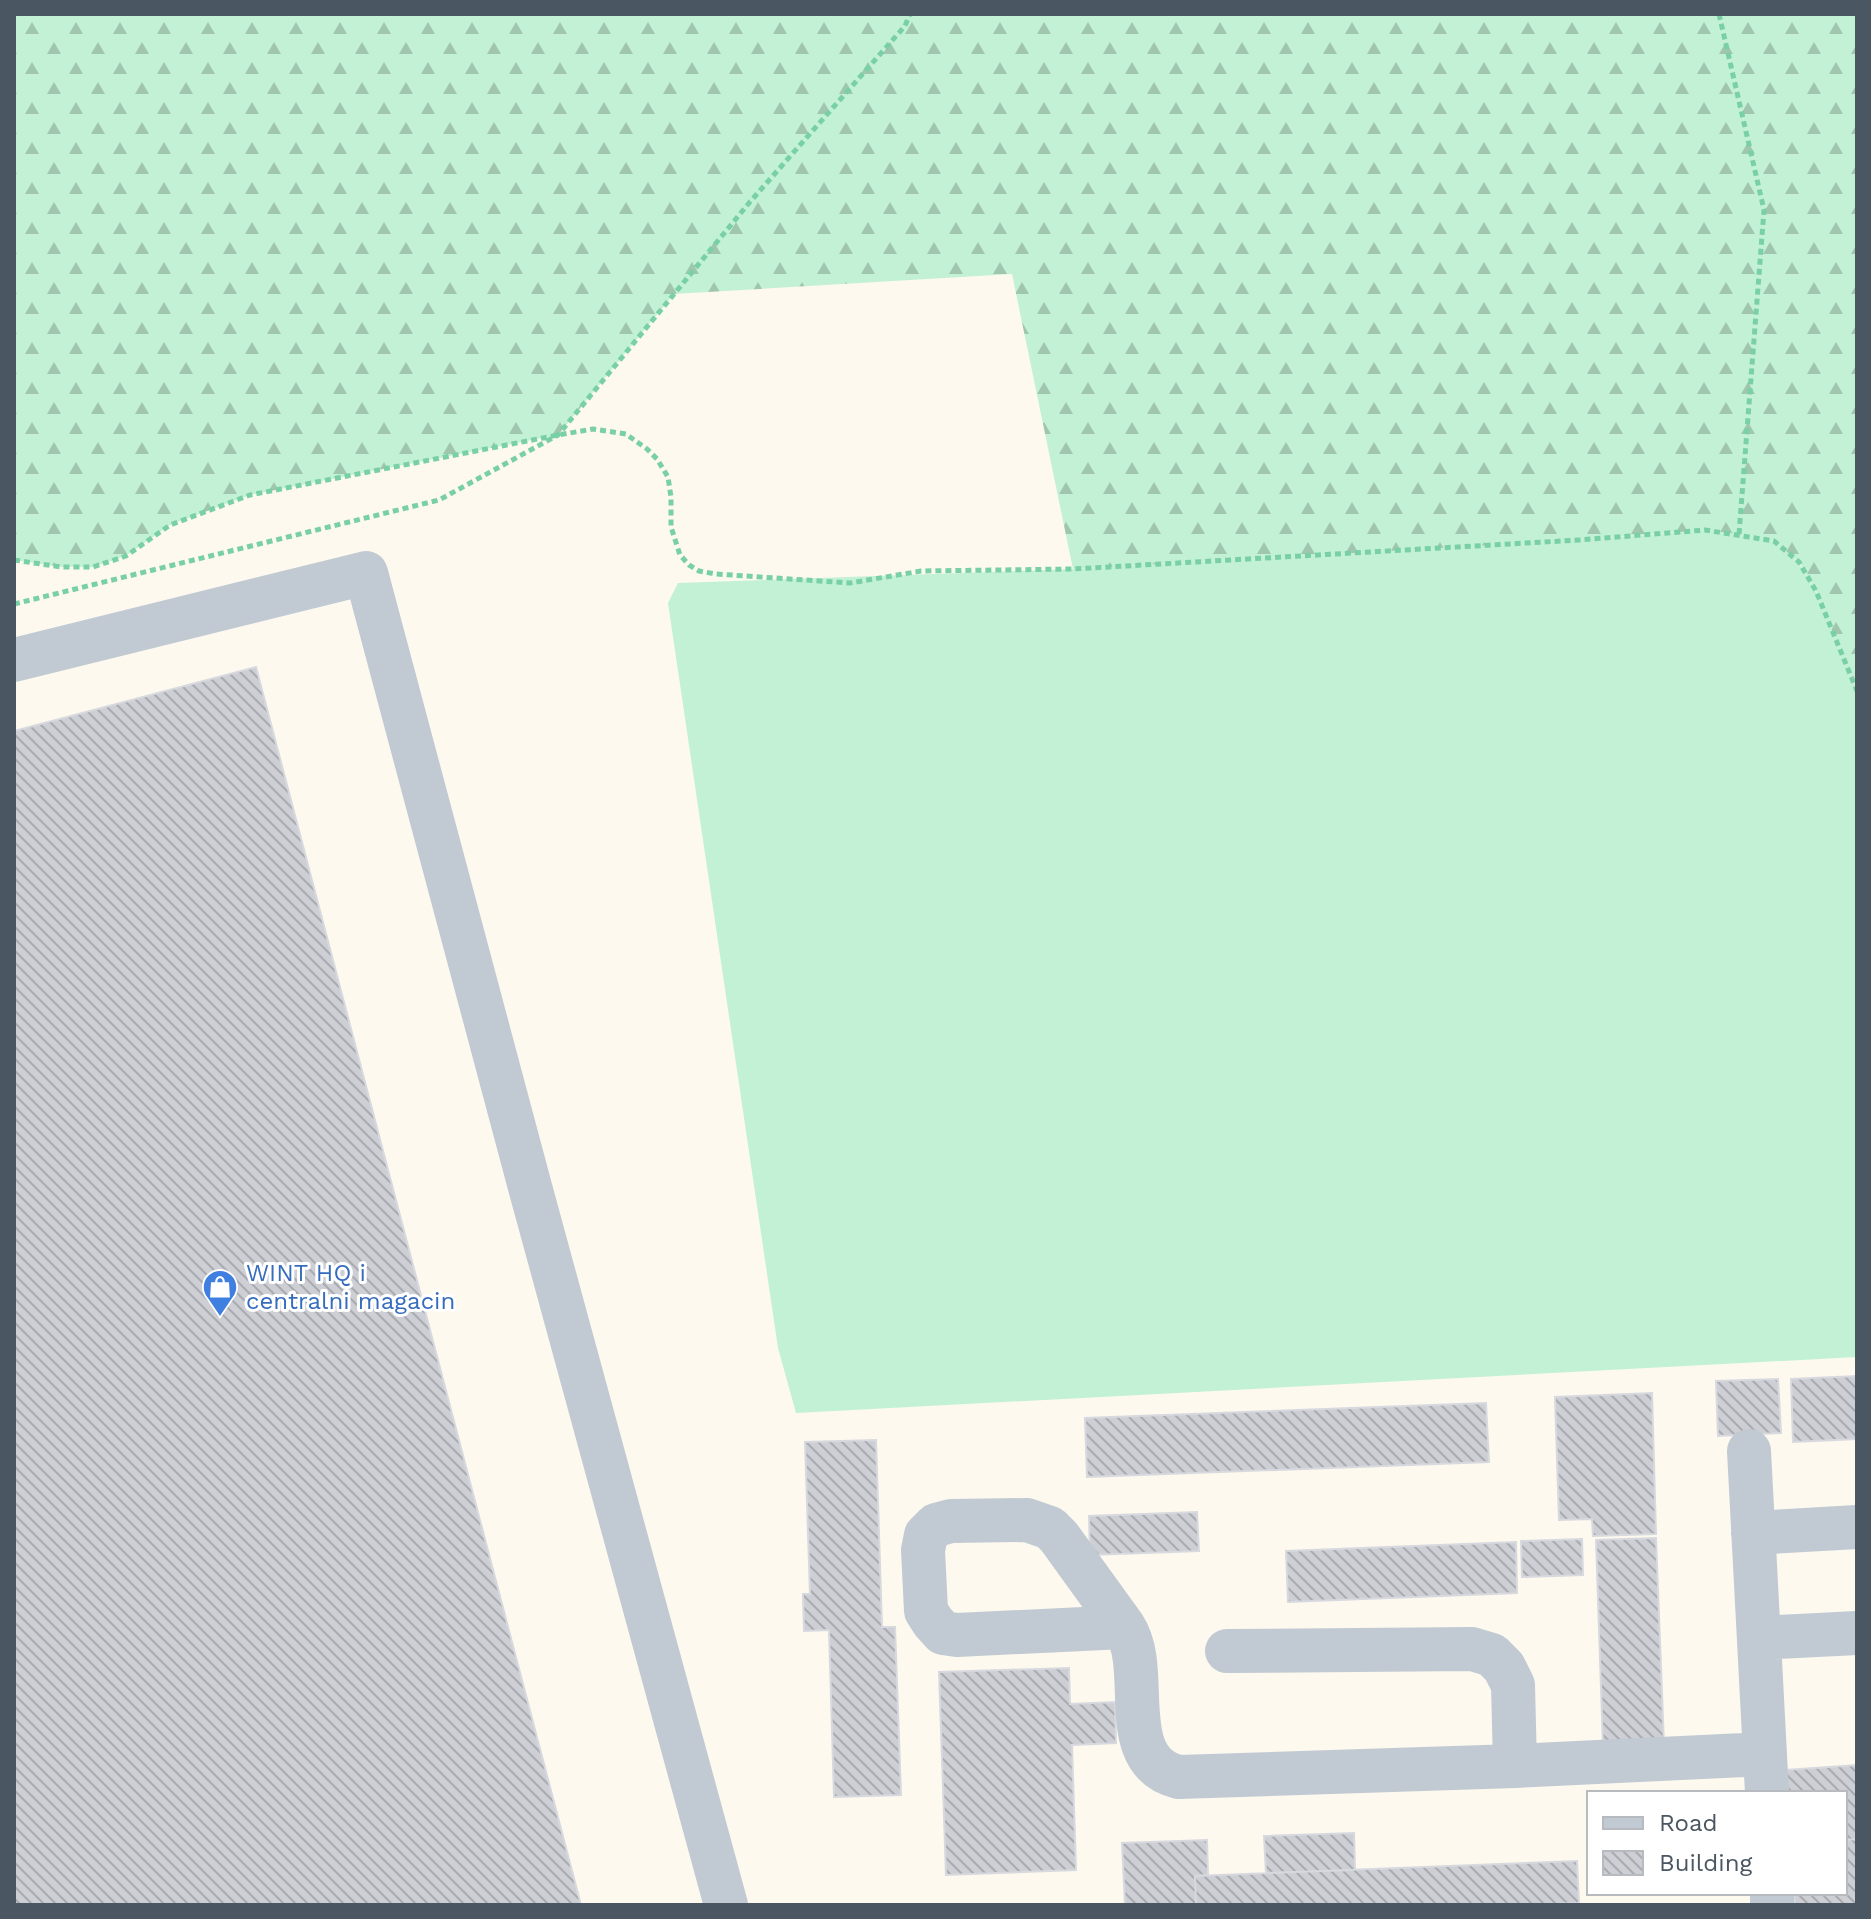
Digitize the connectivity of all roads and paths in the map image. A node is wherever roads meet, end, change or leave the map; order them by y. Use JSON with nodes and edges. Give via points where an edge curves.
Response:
{"nodes":[{"id":1,"x":910,"y":14,"type":"edge"},
{"id":2,"x":1719,"y":14,"type":"edge"},
{"id":3,"x":558,"y":435,"type":"junction"},
{"id":4,"x":1739,"y":534,"type":"junction"},
{"id":5,"x":14,"y":560,"type":"edge"},
{"id":6,"x":14,"y":604,"type":"edge"},
{"id":7,"x":14,"y":660,"type":"edge"},
{"id":8,"x":1857,"y":691,"type":"edge"},
{"id":9,"x":1749,"y":1451,"type":"dead end"},
{"id":10,"x":1857,"y":1527,"type":"edge"},
{"id":11,"x":1753,"y":1533,"type":"junction"},
{"id":12,"x":1124,"y":1627,"type":"dead end"},
{"id":13,"x":1857,"y":1633,"type":"edge"},
{"id":14,"x":1759,"y":1638,"type":"junction"},
{"id":15,"x":1227,"y":1651,"type":"dead end"},
{"id":16,"x":1515,"y":1766,"type":"junction"},
{"id":17,"x":1766,"y":1773,"type":"edge"},
{"id":18,"x":726,"y":1905,"type":"edge"}],
"edges":[{"from":1,"to":3,"type":"path"},
{"from":2,"to":4,"type":"path","via":[[1764,210]]},
{"from":3,"to":4,"type":"path","via":[[593,429],[626,434],[647,449],[668,477],[671,527],[680,555],[699,571],[716,574],[850,583],[921,571],[1073,569],[1705,530]]},
{"from":3,"to":5,"type":"path","via":[[250,495],[170,525],[126,556],[93,567]]},
{"from":3,"to":6,"type":"path","via":[[439,500]]},
{"from":4,"to":8,"type":"path","via":[[1774,541],[1799,562]]},
{"from":7,"to":18,"type":"lane","via":[[366,573]]},
{"from":9,"to":11,"type":"lane"},
{"from":10,"to":11,"type":"lane"},
{"from":11,"to":14,"type":"lane"},
{"from":12,"to":16,"type":"lane","via":[[1133,1645],[1141,1743],[1164,1773],[1179,1777]]},
{"from":13,"to":14,"type":"lane"},
{"from":14,"to":17,"type":"lane"},
{"from":15,"to":16,"type":"lane","via":[[1472,1649],[1492,1655],[1513,1685]]},
{"from":16,"to":17,"type":"lane"}]}
